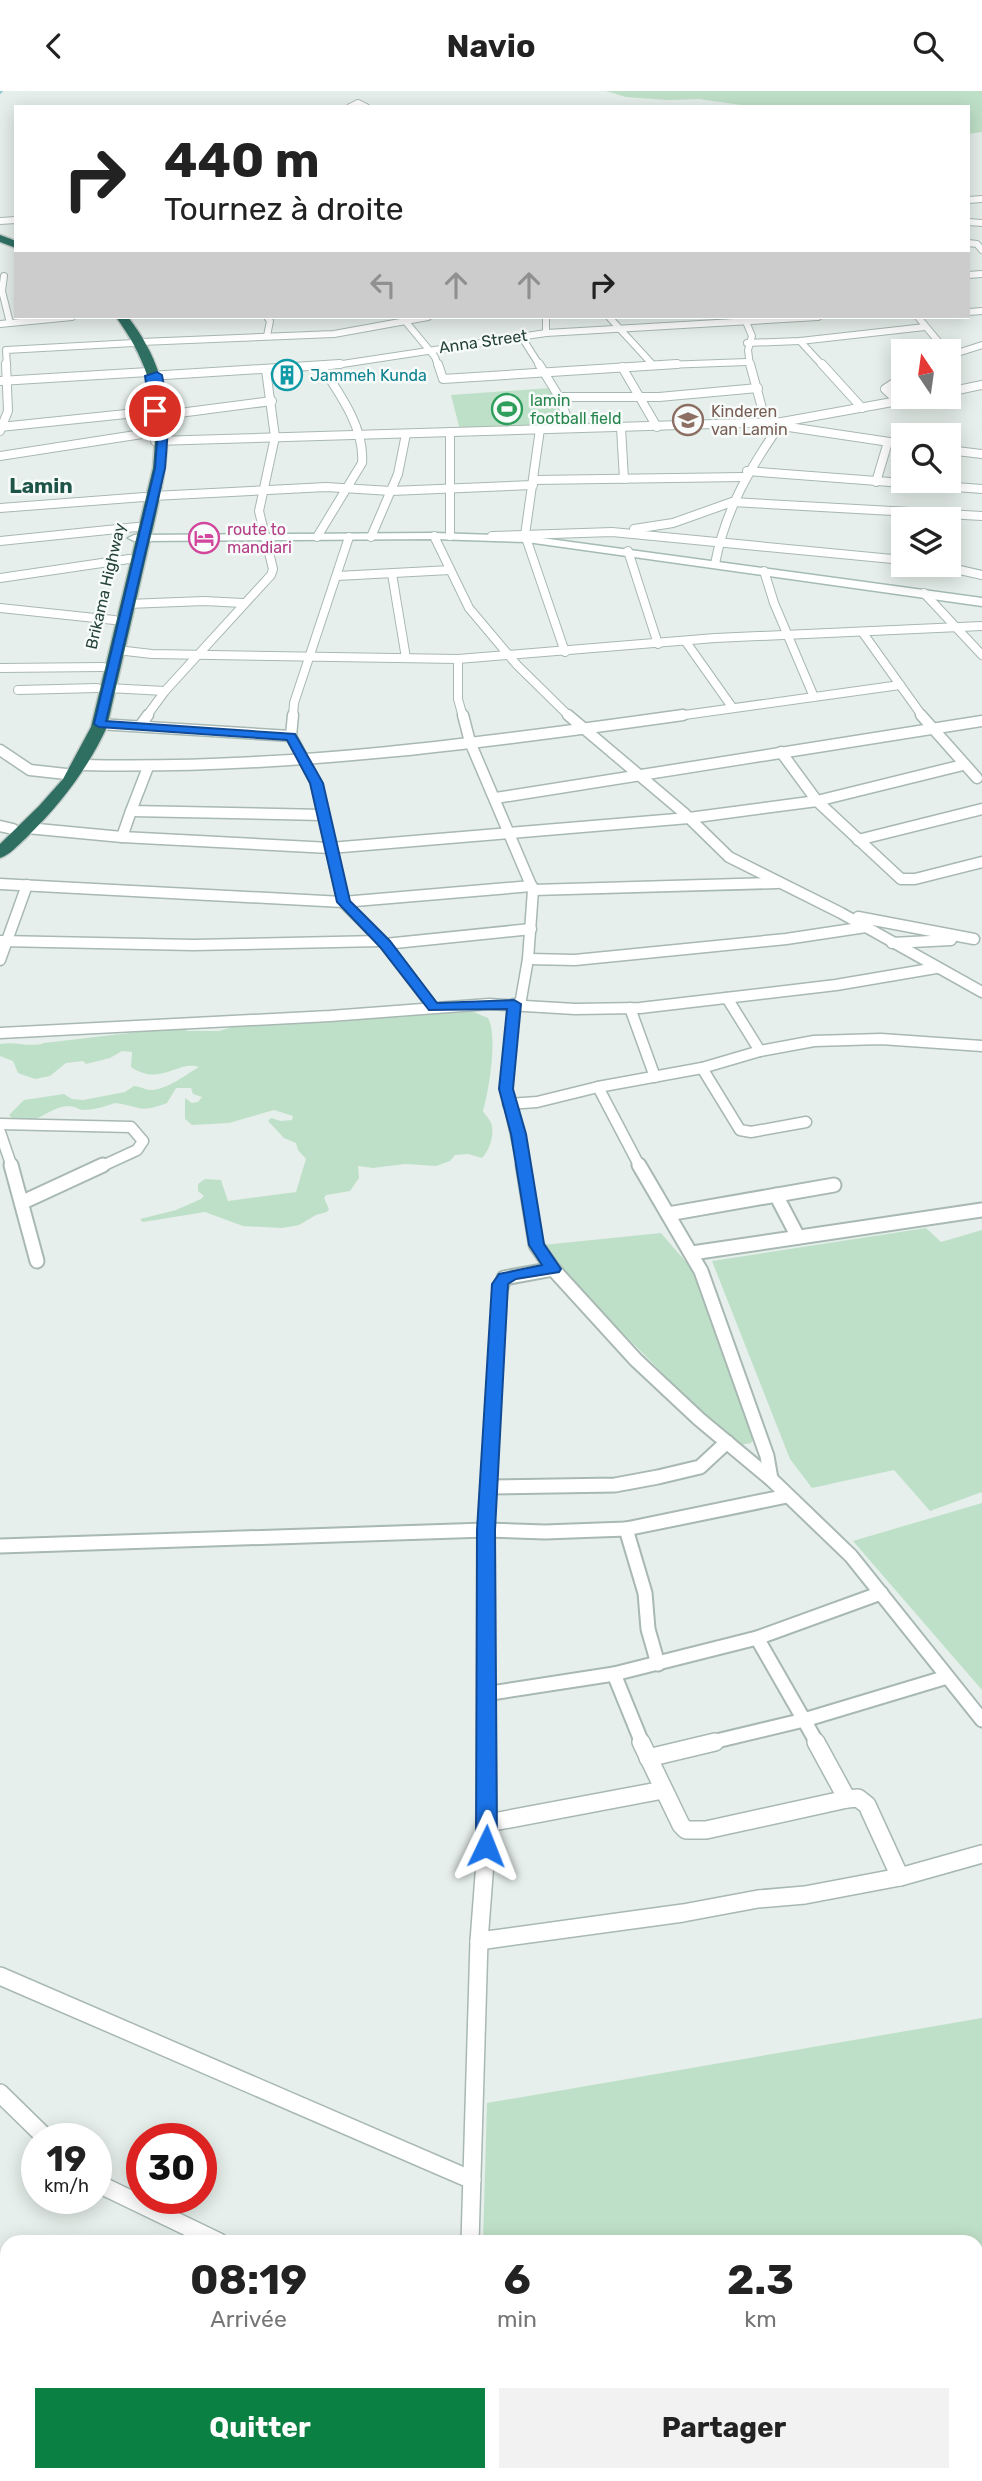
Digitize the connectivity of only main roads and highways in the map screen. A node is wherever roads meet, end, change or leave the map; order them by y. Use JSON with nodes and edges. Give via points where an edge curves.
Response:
{"nodes":[{"id":1,"x":116,"y":319,"type":"edge"},
{"id":2,"x":123,"y":319,"type":"edge"},
{"id":3,"x":138,"y":342,"type":"junction"},
{"id":4,"x":138,"y":535,"type":"junction"},
{"id":5,"x":982,"y":603,"type":"edge"},
{"id":6,"x":102,"y":688,"type":"junction"},
{"id":7,"x":14,"y":828,"type":"edge"},
{"id":8,"x":0,"y":841,"type":"edge"},
{"id":9,"x":0,"y":853,"type":"edge"}],
"edges":[{"from":1,"to":3,"type":"highway","name":"Brikama Highway"},
{"from":2,"to":3,"type":"highway","name":"Brikama Highway"},
{"from":3,"to":4,"type":"highway","name":"Brikama Highway","via":[[152,374],[159,413],[160,468]]},
{"from":4,"to":5,"type":"main road","via":[[526,537]]},
{"from":4,"to":6,"type":"highway","name":"Brikama Highway","via":[[114,620]]},
{"from":4,"to":6,"type":"highway","name":"Brikama Highway","via":[[128,604]]},
{"from":6,"to":7,"type":"highway","name":"Brikama Highway","via":[[66,774]]},
{"from":6,"to":7,"type":"highway","name":"Brikama Highway","via":[[99,724],[82,765],[53,802]]},
{"from":7,"to":8,"type":"highway","name":"Brikama Highway"},
{"from":7,"to":9,"type":"highway","name":"Brikama Highway"}]}
